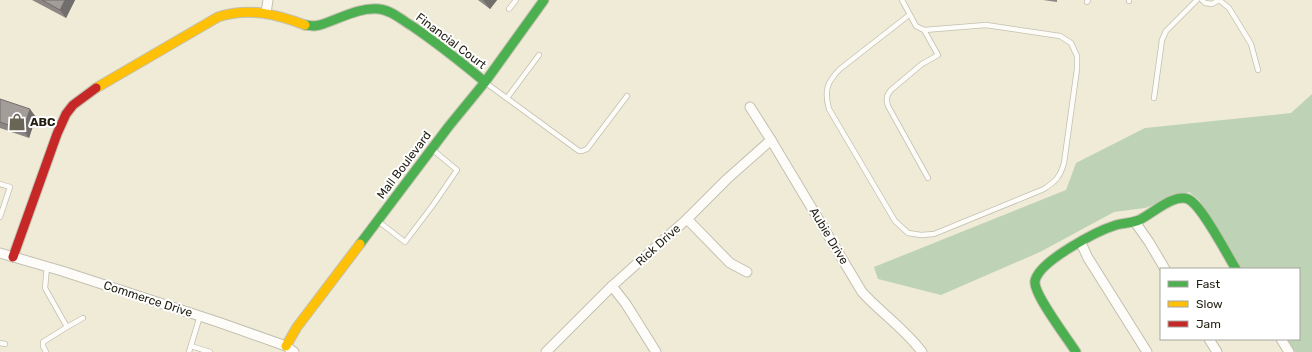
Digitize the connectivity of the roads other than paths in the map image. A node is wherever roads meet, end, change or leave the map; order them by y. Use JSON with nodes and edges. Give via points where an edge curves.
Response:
{"nodes":[{"id":1,"x":268,"y":0,"type":"edge"},
{"id":2,"x":516,"y":0,"type":"edge"},
{"id":3,"x":902,"y":0,"type":"edge"},
{"id":4,"x":1198,"y":0,"type":"edge"},
{"id":5,"x":1202,"y":0,"type":"edge"},
{"id":6,"x":1219,"y":0,"type":"edge"},
{"id":7,"x":542,"y":1,"type":"edge"},
{"id":8,"x":509,"y":9,"type":"dead end"},
{"id":9,"x":266,"y":13,"type":"junction"},
{"id":10,"x":909,"y":15,"type":"junction"},
{"id":11,"x":924,"y":30,"type":"junction"},
{"id":12,"x":539,"y":55,"type":"dead end"},
{"id":13,"x":1258,"y":70,"type":"dead end"},
{"id":14,"x":485,"y":82,"type":"junction"},
{"id":15,"x":627,"y":96,"type":"dead end"},
{"id":16,"x":508,"y":98,"type":"junction"},
{"id":17,"x":1154,"y":98,"type":"dead end"},
{"id":18,"x":750,"y":107,"type":"dead end"},
{"id":19,"x":772,"y":140,"type":"junction"},
{"id":20,"x":431,"y":149,"type":"junction"},
{"id":21,"x":928,"y":178,"type":"dead end"},
{"id":22,"x":0,"y":184,"type":"edge"},
{"id":23,"x":0,"y":217,"type":"edge"},
{"id":24,"x":687,"y":218,"type":"junction"},
{"id":25,"x":377,"y":221,"type":"junction"},
{"id":26,"x":1135,"y":222,"type":"junction"},
{"id":27,"x":1081,"y":243,"type":"junction"},
{"id":28,"x":0,"y":253,"type":"edge"},
{"id":29,"x":13,"y":256,"type":"junction"},
{"id":30,"x":47,"y":266,"type":"junction"},
{"id":31,"x":1164,"y":268,"type":"edge"},
{"id":32,"x":1235,"y":268,"type":"edge"},
{"id":33,"x":747,"y":272,"type":"dead end"},
{"id":34,"x":612,"y":286,"type":"junction"},
{"id":35,"x":200,"y":316,"type":"junction"},
{"id":36,"x":84,"y":318,"type":"dead end"},
{"id":37,"x":67,"y":327,"type":"junction"},
{"id":38,"x":1210,"y":340,"type":"edge"},
{"id":39,"x":1282,"y":340,"type":"edge"},
{"id":40,"x":191,"y":346,"type":"junction"},
{"id":41,"x":286,"y":346,"type":"junction"},
{"id":42,"x":46,"y":352,"type":"edge"},
{"id":43,"x":189,"y":352,"type":"edge"},
{"id":44,"x":210,"y":352,"type":"edge"},
{"id":45,"x":294,"y":352,"type":"edge"},
{"id":46,"x":546,"y":352,"type":"edge"},
{"id":47,"x":656,"y":352,"type":"edge"},
{"id":48,"x":922,"y":352,"type":"edge"},
{"id":49,"x":1076,"y":352,"type":"edge"},
{"id":50,"x":1147,"y":352,"type":"edge"},
{"id":51,"x":1217,"y":352,"type":"edge"},
{"id":52,"x":1288,"y":352,"type":"edge"}],
"edges":[{"from":1,"to":9,"type":"street"},
{"from":2,"to":8,"type":"lane"},
{"from":3,"to":10,"type":"lane"},
{"from":4,"to":17,"type":"lane","via":[[1166,31],[1162,40]]},
{"from":5,"to":6,"type":"lane","via":[[1212,4]]},
{"from":6,"to":13,"type":"lane","via":[[1229,8],[1251,44]]},
{"from":7,"to":14,"type":"street","name":"Mall Boulevard"},
{"from":9,"to":14,"type":"street","name":"Financial Court","via":[[310,26],[321,25],[362,11],[382,9],[408,23]]},
{"from":9,"to":29,"type":"street","name":"Financial Court","via":[[228,12],[90,91],[74,105],[66,114]]},
{"from":10,"to":11,"type":"lane","via":[[916,26]]},
{"from":10,"to":11,"type":"lane","via":[[840,69],[827,88],[826,99],[829,109],[895,221],[908,232],[921,235],[934,234],[1044,190],[1054,183],[1061,174],[1064,163],[1077,68],[1077,56],[1071,43],[1060,36],[986,25]]},
{"from":11,"to":21,"type":"lane","via":[[938,55],[922,64],[891,90],[887,95],[887,101]]},
{"from":12,"to":16,"type":"lane"},
{"from":14,"to":16,"type":"lane"},
{"from":14,"to":20,"type":"street","name":"Mall Boulevard"},
{"from":15,"to":16,"type":"lane","via":[[587,149],[582,151]]},
{"from":18,"to":19,"type":"street","name":"Aubie Drive"},
{"from":19,"to":24,"type":"street","name":"Rick Drive"},
{"from":19,"to":48,"type":"street","name":"Aubie Drive","via":[[862,292]]},
{"from":20,"to":25,"type":"street","name":"Mall Boulevard"},
{"from":20,"to":25,"type":"lane","via":[[457,170],[428,212],[405,242]]},
{"from":22,"to":23,"type":"lane","via":[[10,187]]},
{"from":24,"to":33,"type":"street","via":[[730,263]]},
{"from":24,"to":34,"type":"street","name":"Rick Drive"},
{"from":25,"to":41,"type":"street","name":"Mall Boulevard","via":[[297,327]]},
{"from":26,"to":27,"type":"street","via":[[1117,224]]},
{"from":26,"to":31,"type":"street"},
{"from":26,"to":32,"type":"street","via":[[1176,198],[1188,198],[1198,206]]},
{"from":27,"to":49,"type":"street","via":[[1050,262],[1041,270],[1035,283],[1043,302]]},
{"from":27,"to":50,"type":"street"},
{"from":28,"to":29,"type":"street","name":"Commerce Drive"},
{"from":29,"to":30,"type":"street","name":"Commerce Drive"},
{"from":30,"to":35,"type":"street","name":"Commerce Drive"},
{"from":30,"to":37,"type":"lane","via":[[45,288]]},
{"from":34,"to":46,"type":"street","name":"Rick Drive"},
{"from":34,"to":47,"type":"street"},
{"from":35,"to":40,"type":"lane"},
{"from":35,"to":41,"type":"street","name":"Commerce Drive"},
{"from":36,"to":37,"type":"lane"},
{"from":37,"to":42,"type":"lane","via":[[43,342]]},
{"from":38,"to":51,"type":"street"},
{"from":39,"to":52,"type":"street"},
{"from":40,"to":43,"type":"lane"},
{"from":40,"to":44,"type":"lane"},
{"from":41,"to":45,"type":"street","name":"Commerce Drive"}]}
